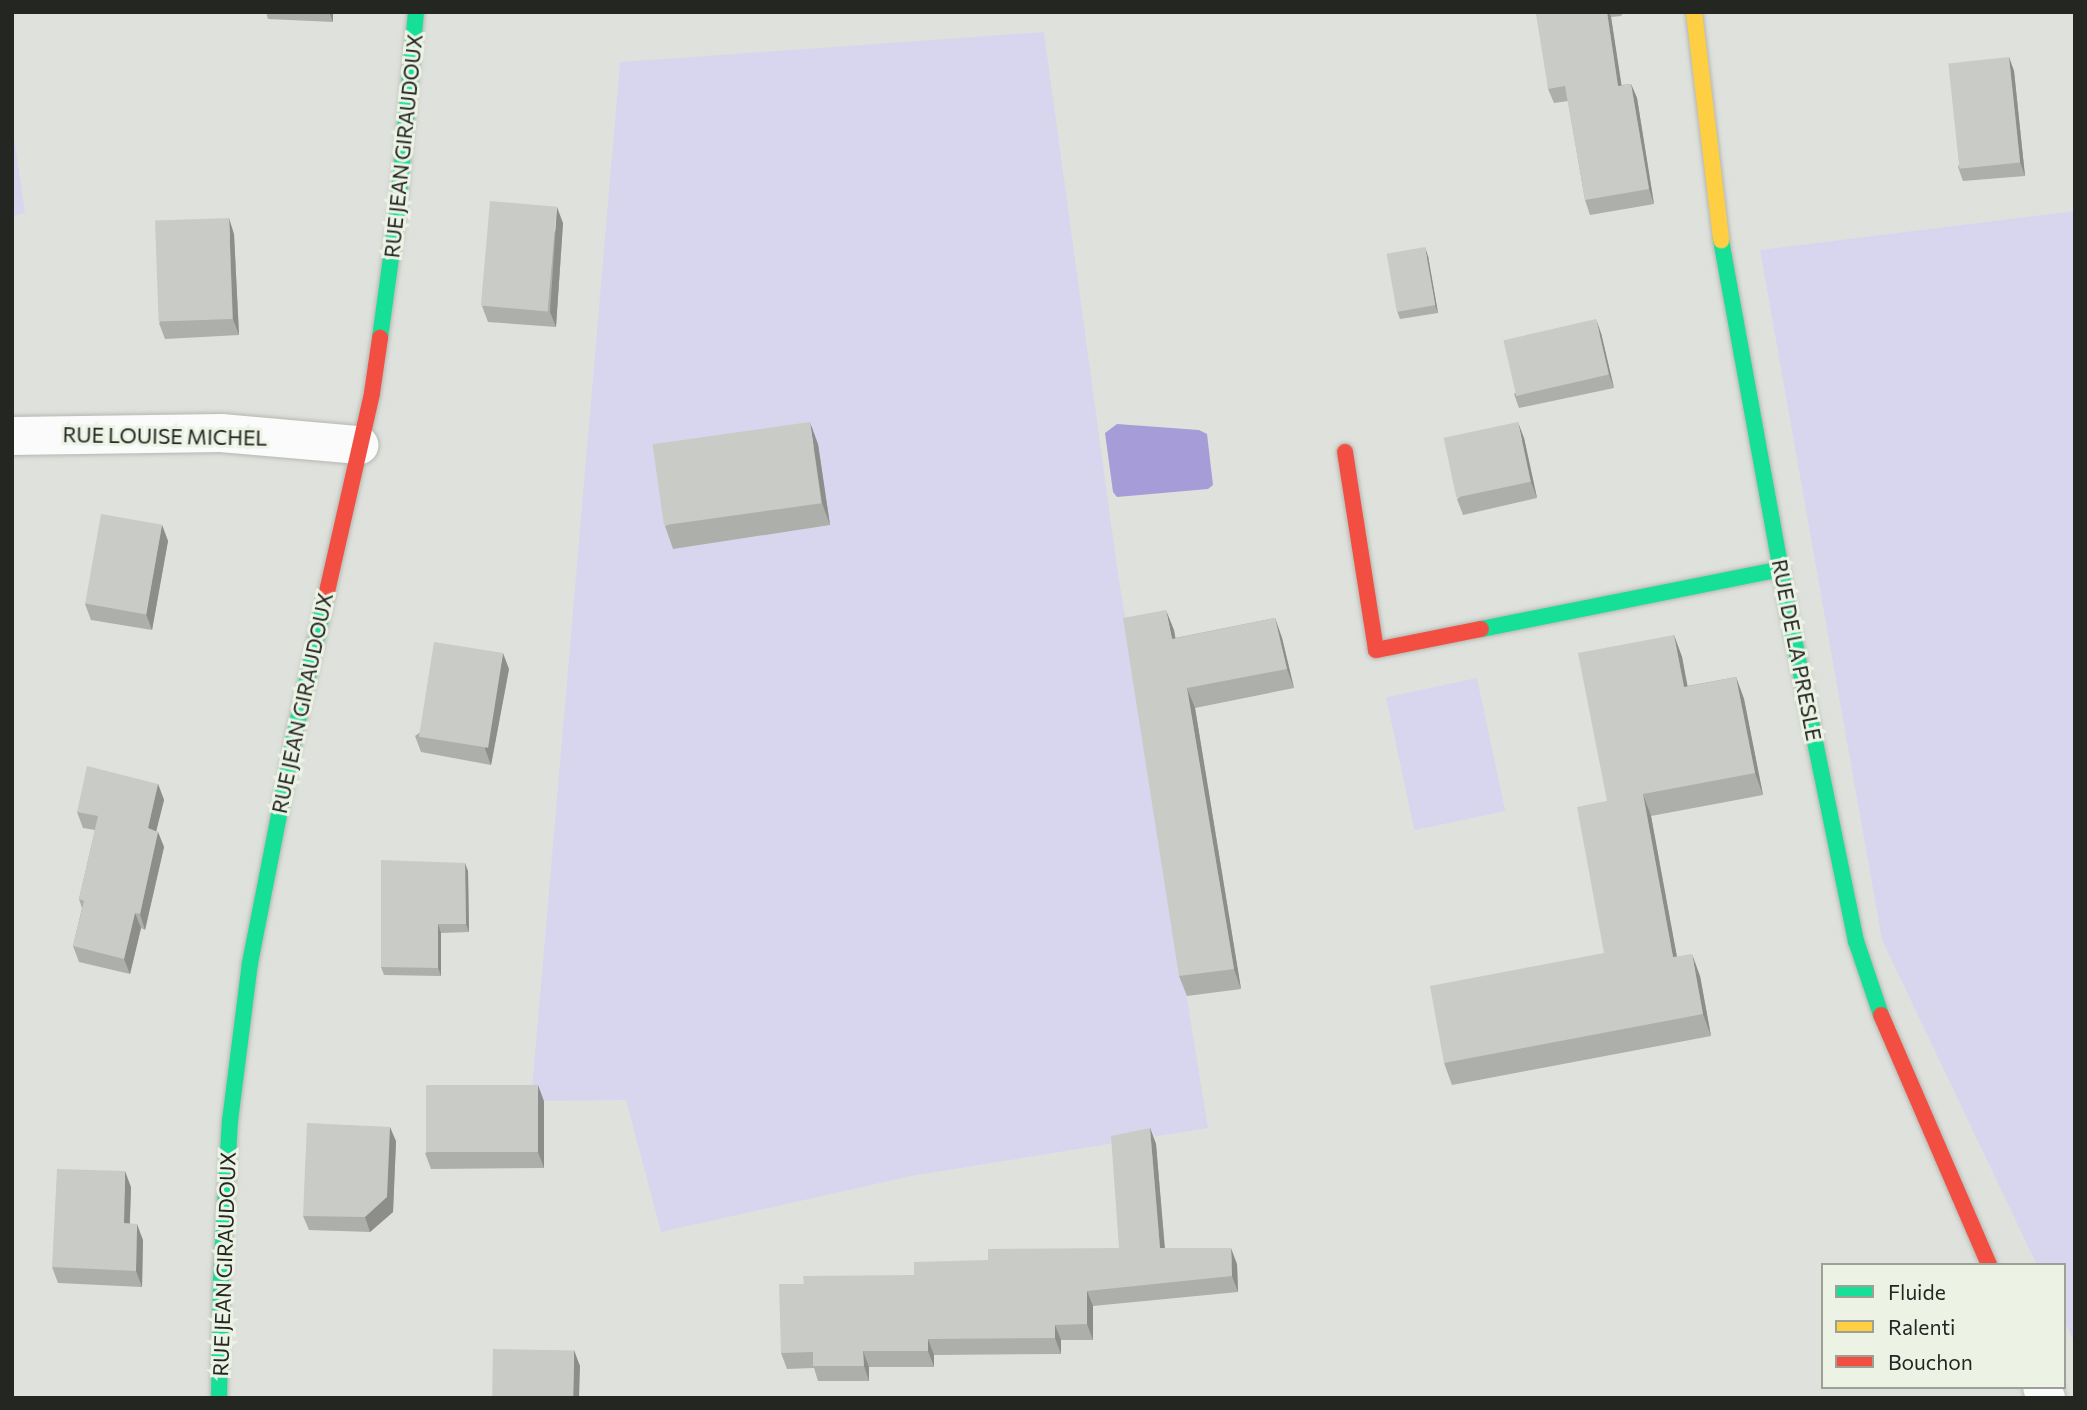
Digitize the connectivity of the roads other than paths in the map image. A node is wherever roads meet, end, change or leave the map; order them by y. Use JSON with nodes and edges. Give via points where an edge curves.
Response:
{"nodes":[{"id":1,"x":416,"y":12,"type":"edge"},
{"id":2,"x":1694,"y":12,"type":"edge"},
{"id":3,"x":12,"y":436,"type":"edge"},
{"id":4,"x":359,"y":445,"type":"junction"},
{"id":5,"x":1345,"y":452,"type":"dead end"},
{"id":6,"x":1781,"y":569,"type":"junction"},
{"id":7,"x":1988,"y":1263,"type":"edge"},
{"id":8,"x":219,"y":1398,"type":"edge"}],
"edges":[{"from":1,"to":4,"type":"street","name":"RUE JEAN GIRAUDOUX","via":[[398,206],[372,393]]},
{"from":2,"to":6,"type":"street","name":"RUE DE LA PRESLE","via":[[1722,253]]},
{"from":3,"to":4,"type":"street","name":"RUE LOUISE MICHEL","via":[[221,433]]},
{"from":4,"to":8,"type":"street","name":"RUE JEAN GIRAUDOUX","via":[[250,964],[230,1121]]},
{"from":5,"to":6,"type":"street","via":[[1376,650]]},
{"from":6,"to":7,"type":"street","name":"RUE DE LA PRESLE","via":[[1856,941],[1886,1028]]}]}
